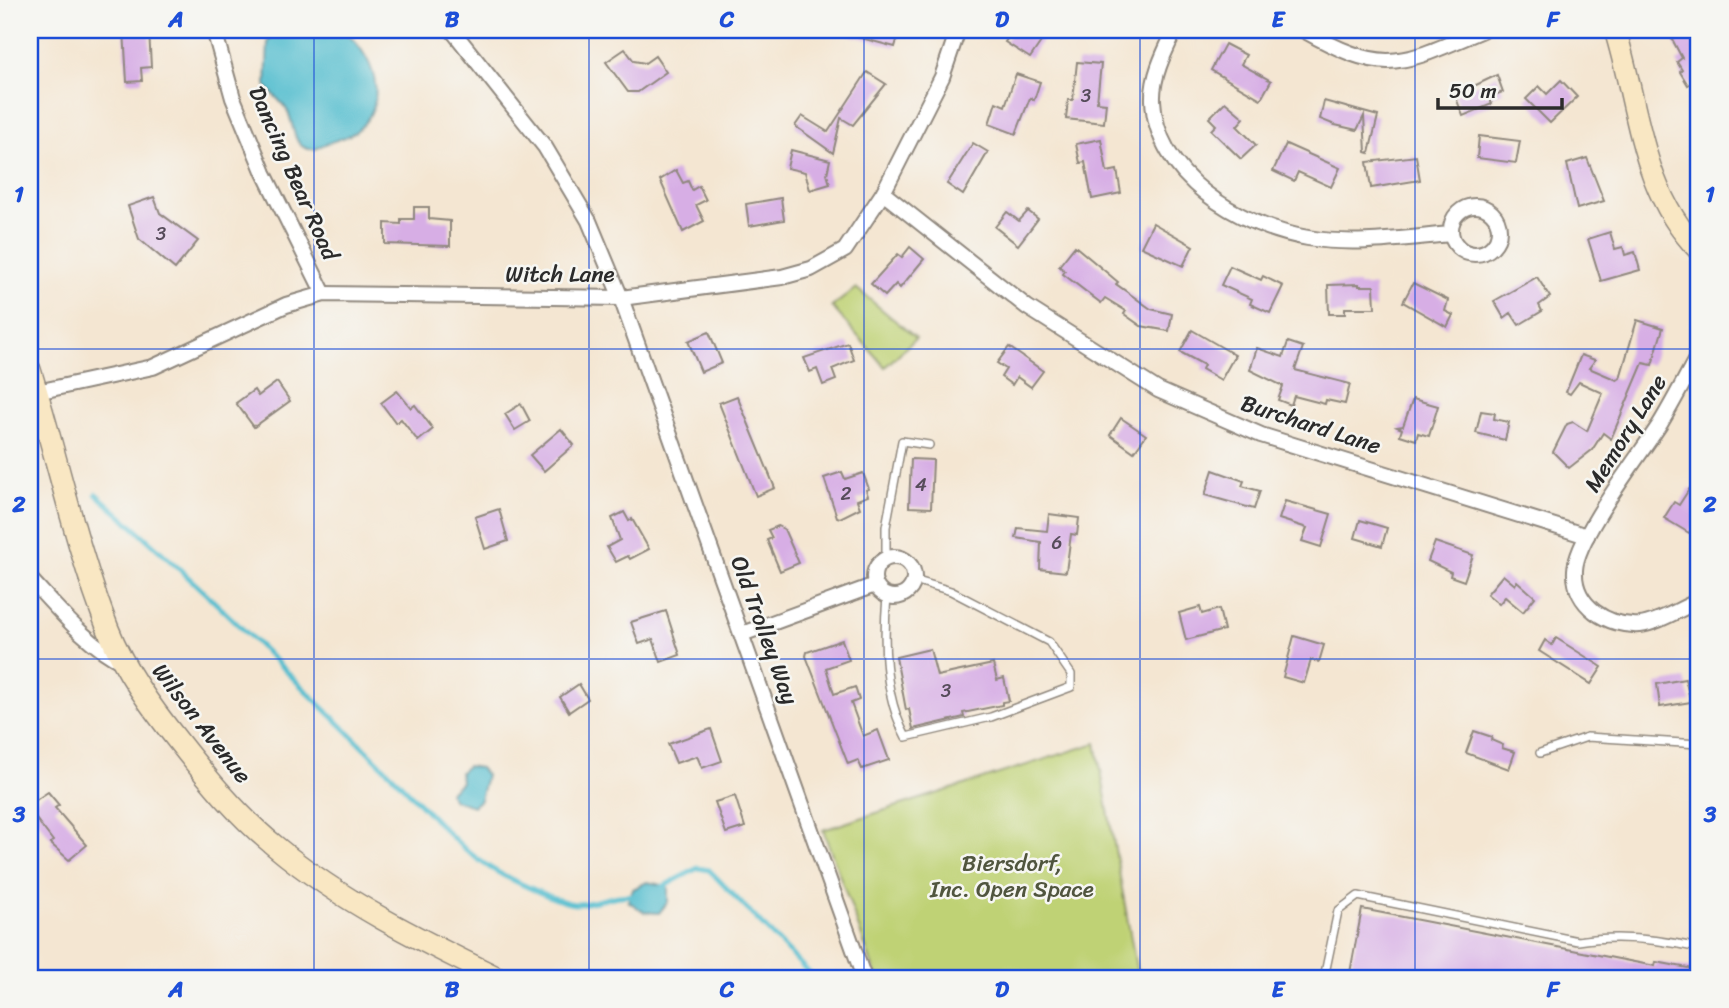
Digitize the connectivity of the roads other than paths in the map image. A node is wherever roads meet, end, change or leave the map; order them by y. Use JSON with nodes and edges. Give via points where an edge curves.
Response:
{"nodes":[{"id":1,"x":214,"y":30,"type":"edge"},
{"id":2,"x":452,"y":30,"type":"edge"},
{"id":3,"x":958,"y":30,"type":"edge"},
{"id":4,"x":1175,"y":30,"type":"edge"},
{"id":5,"x":1303,"y":30,"type":"edge"},
{"id":6,"x":1483,"y":30,"type":"edge"},
{"id":7,"x":1615,"y":30,"type":"edge"},
{"id":8,"x":883,"y":193,"type":"junction"},
{"id":9,"x":1451,"y":234,"type":"dead end"},
{"id":10,"x":1699,"y":250,"type":"edge"},
{"id":11,"x":324,"y":294,"type":"junction"},
{"id":12,"x":621,"y":298,"type":"junction"},
{"id":13,"x":1699,"y":354,"type":"edge"},
{"id":14,"x":30,"y":370,"type":"edge"},
{"id":15,"x":36,"y":404,"type":"edge"},
{"id":16,"x":929,"y":445,"type":"dead end"},
{"id":17,"x":1587,"y":536,"type":"junction"},
{"id":18,"x":886,"y":558,"type":"junction"},
{"id":19,"x":30,"y":579,"type":"edge"},
{"id":20,"x":914,"y":580,"type":"junction"},
{"id":21,"x":875,"y":585,"type":"junction"},
{"id":22,"x":887,"y":596,"type":"junction"},
{"id":23,"x":1699,"y":601,"type":"edge"},
{"id":24,"x":742,"y":634,"type":"junction"},
{"id":25,"x":124,"y":663,"type":"junction"},
{"id":26,"x":1699,"y":744,"type":"edge"},
{"id":27,"x":1540,"y":753,"type":"dead end"},
{"id":28,"x":1699,"y":948,"type":"edge"},
{"id":29,"x":498,"y":978,"type":"edge"},
{"id":30,"x":864,"y":978,"type":"edge"},
{"id":31,"x":1324,"y":978,"type":"edge"}],
"edges":[{"from":1,"to":11,"type":"street","name":"Dancing Bear Road","via":[[233,98],[258,160]]},
{"from":2,"to":12,"type":"street","name":"Old Trolley Way","via":[[545,147],[589,220]]},
{"from":3,"to":8,"type":"street","name":"Witch Lane","via":[[942,77]]},
{"from":4,"to":9,"type":"street","via":[[1160,64],[1153,98],[1158,135],[1174,164],[1207,194],[1255,221],[1307,238],[1368,242]]},
{"from":5,"to":6,"type":"street","via":[[1362,59],[1382,62],[1409,61]]},
{"from":7,"to":10,"type":"main road","via":[[1649,169],[1670,215]]},
{"from":8,"to":12,"type":"street","name":"Witch Lane","via":[[845,250],[811,269],[782,277]]},
{"from":8,"to":17,"type":"street","name":"Burchard Lane","via":[[1027,307],[1158,390],[1261,435]]},
{"from":11,"to":12,"type":"street","name":"Witch Lane"},
{"from":11,"to":15,"type":"street","name":"Witch Lane","via":[[286,306],[153,367]]},
{"from":12,"to":24,"type":"street","name":"Old Trolley Way"},
{"from":13,"to":17,"type":"street","name":"Memory Lane","via":[[1662,421]]},
{"from":14,"to":15,"type":"main road","name":"Wilson Avenue"},
{"from":15,"to":25,"type":"main road","name":"Wilson Avenue","via":[[93,588]]},
{"from":16,"to":18,"type":"lane","via":[[902,441],[886,527]]},
{"from":17,"to":23,"type":"street","via":[[1574,570],[1579,592],[1593,612],[1614,624],[1643,625]]},
{"from":18,"to":20,"type":"street","via":[[905,560],[912,567]]},
{"from":18,"to":21,"type":"street","via":[[874,572]]},
{"from":19,"to":25,"type":"street","via":[[83,634]]},
{"from":20,"to":22,"type":"street","via":[[901,596]]},
{"from":20,"to":22,"type":"lane","via":[[951,591],[1049,642],[1071,674],[1071,687],[991,717],[905,737],[895,718],[890,691]]},
{"from":21,"to":22,"type":"street"},
{"from":21,"to":24,"type":"street"},
{"from":24,"to":30,"type":"street","name":"Old Trolley Way"},
{"from":25,"to":29,"type":"main road","name":"Wilson Avenue","via":[[162,721],[214,785],[272,845],[366,910]]},
{"from":26,"to":27,"type":"lane","via":[[1587,737]]},
{"from":28,"to":31,"type":"lane","via":[[1603,937],[1578,941],[1358,896],[1338,911]]}]}
